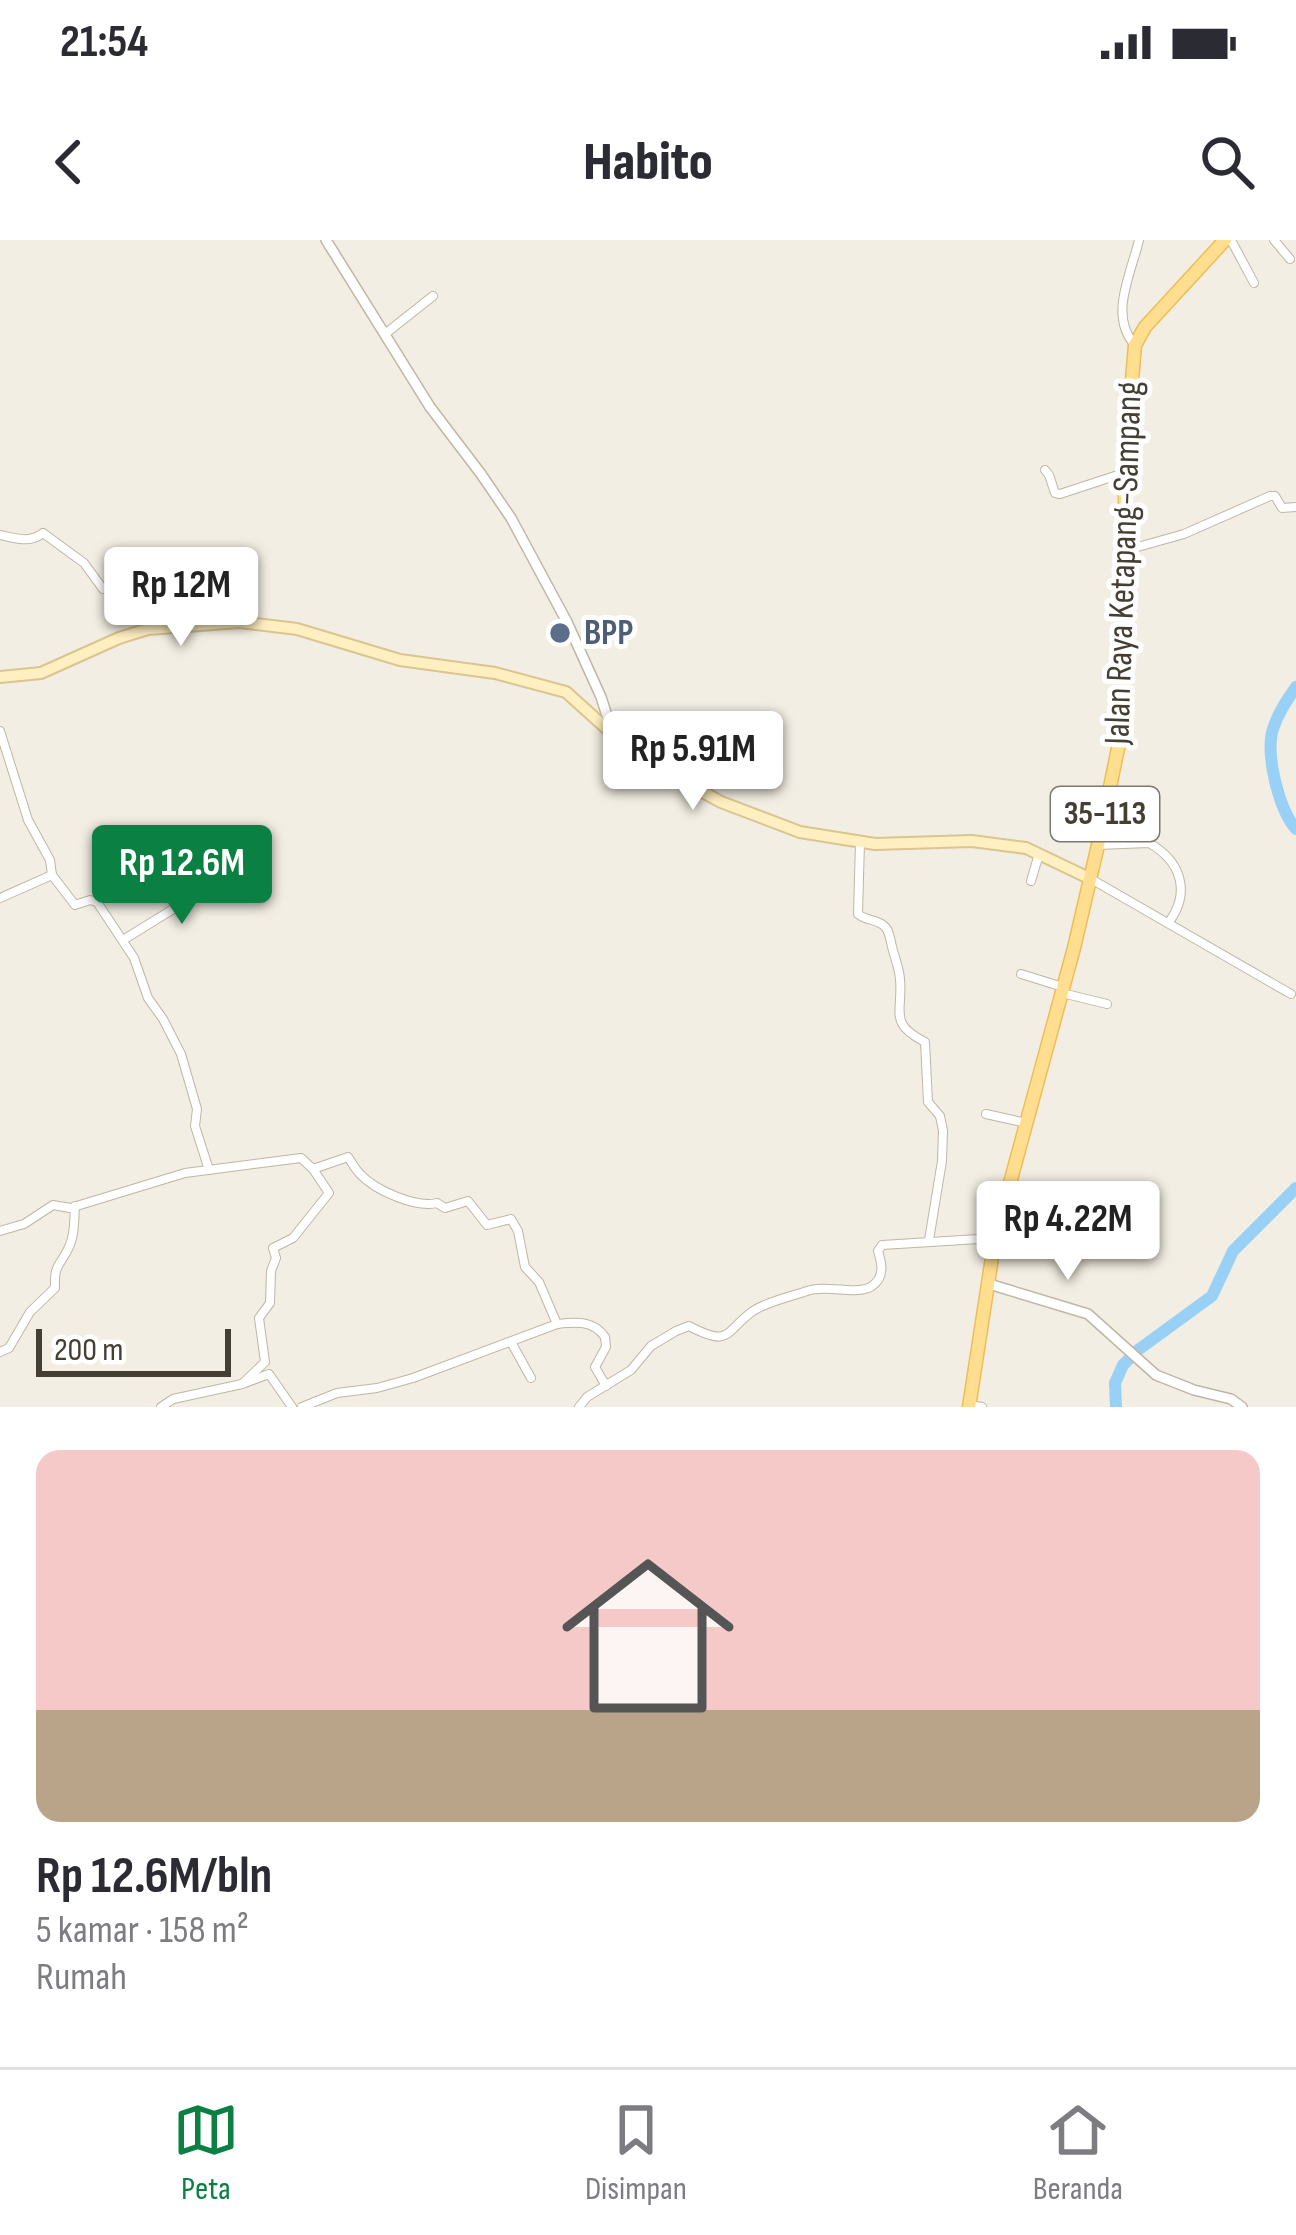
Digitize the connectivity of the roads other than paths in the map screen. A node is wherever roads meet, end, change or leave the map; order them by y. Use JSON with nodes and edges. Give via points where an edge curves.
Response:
{"nodes":[{"id":1,"x":326,"y":240,"type":"edge"},
{"id":2,"x":1139,"y":240,"type":"edge"},
{"id":3,"x":1228,"y":240,"type":"edge"},
{"id":4,"x":1274,"y":240,"type":"edge"},
{"id":5,"x":1290,"y":259,"type":"dead end"},
{"id":6,"x":1254,"y":283,"type":"dead end"},
{"id":7,"x":433,"y":296,"type":"dead end"},
{"id":8,"x":385,"y":334,"type":"junction"},
{"id":9,"x":1135,"y":345,"type":"junction"},
{"id":10,"x":1045,"y":470,"type":"dead end"},
{"id":11,"x":1124,"y":473,"type":"junction"},
{"id":12,"x":1296,"y":507,"type":"edge"},
{"id":13,"x":0,"y":535,"type":"edge"},
{"id":14,"x":1127,"y":550,"type":"junction"},
{"id":15,"x":104,"y":589,"type":"dead end"},
{"id":16,"x":0,"y":677,"type":"edge"},
{"id":17,"x":0,"y":731,"type":"edge"},
{"id":18,"x":612,"y":732,"type":"junction"},
{"id":19,"x":1148,"y":812,"type":"dead end"},
{"id":20,"x":860,"y":842,"type":"junction"},
{"id":21,"x":1149,"y":843,"type":"junction"},
{"id":22,"x":1099,"y":845,"type":"junction"},
{"id":23,"x":1040,"y":853,"type":"junction"},
{"id":24,"x":52,"y":875,"type":"junction"},
{"id":25,"x":1090,"y":879,"type":"junction"},
{"id":26,"x":1031,"y":881,"type":"dead end"},
{"id":27,"x":217,"y":882,"type":"dead end"},
{"id":28,"x":0,"y":898,"type":"edge"},
{"id":29,"x":1169,"y":922,"type":"junction"},
{"id":30,"x":123,"y":940,"type":"junction"},
{"id":31,"x":1021,"y":974,"type":"dead end"},
{"id":32,"x":1062,"y":990,"type":"junction"},
{"id":33,"x":1291,"y":994,"type":"dead end"},
{"id":34,"x":1107,"y":1004,"type":"dead end"},
{"id":35,"x":986,"y":1114,"type":"dead end"},
{"id":36,"x":1026,"y":1123,"type":"junction"},
{"id":37,"x":313,"y":1169,"type":"junction"},
{"id":38,"x":209,"y":1170,"type":"junction"},
{"id":39,"x":75,"y":1206,"type":"junction"},
{"id":40,"x":0,"y":1231,"type":"edge"},
{"id":41,"x":995,"y":1238,"type":"junction"},
{"id":42,"x":929,"y":1240,"type":"junction"},
{"id":43,"x":989,"y":1284,"type":"junction"},
{"id":44,"x":556,"y":1324,"type":"junction"},
{"id":45,"x":511,"y":1342,"type":"junction"},
{"id":46,"x":0,"y":1352,"type":"edge"},
{"id":47,"x":531,"y":1378,"type":"dead end"},
{"id":48,"x":242,"y":1384,"type":"junction"},
{"id":49,"x":606,"y":1386,"type":"junction"},
{"id":50,"x":969,"y":1406,"type":"edge"},
{"id":51,"x":161,"y":1407,"type":"edge"},
{"id":52,"x":292,"y":1407,"type":"edge"},
{"id":53,"x":302,"y":1407,"type":"edge"},
{"id":54,"x":579,"y":1407,"type":"edge"},
{"id":55,"x":982,"y":1407,"type":"edge"},
{"id":56,"x":1242,"y":1407,"type":"edge"}],
"edges":[{"from":1,"to":8,"type":"street"},
{"from":2,"to":9,"type":"street","via":[[1120,312]]},
{"from":3,"to":6,"type":"street"},
{"from":3,"to":9,"type":"main road","name":"Jalan Raya Ketapang-Sampang"},
{"from":4,"to":5,"type":"street"},
{"from":7,"to":8,"type":"street"},
{"from":8,"to":18,"type":"street","via":[[527,547]]},
{"from":9,"to":11,"type":"main road","name":"Jalan Raya Ketapang-Sampang","number":"35-113"},
{"from":10,"to":11,"type":"street","via":[[1057,494]]},
{"from":11,"to":14,"type":"main road","name":"Jalan Raya Ketapang-Sampang","number":"35-113"},
{"from":12,"to":14,"type":"street","via":[[1282,508],[1270,496]]},
{"from":13,"to":15,"type":"street","via":[[51,537]]},
{"from":14,"to":22,"type":"main road","name":"Jalan Raya Ketapang-Sampang","number":"35-113","via":[[1122,729]]},
{"from":16,"to":18,"type":"main road","via":[[41,673],[148,628],[240,622],[566,692]]},
{"from":17,"to":24,"type":"street"},
{"from":18,"to":20,"type":"main road","via":[[637,756],[721,802],[800,832]]},
{"from":19,"to":21,"type":"street"},
{"from":20,"to":23,"type":"main road","via":[[992,842]]},
{"from":20,"to":42,"type":"street","via":[[858,914],[888,930],[900,1020],[925,1041],[928,1104],[943,1131]]},
{"from":21,"to":22,"type":"street"},
{"from":21,"to":29,"type":"street","via":[[1180,878]]},
{"from":22,"to":25,"type":"main road","name":"Jalan Raya Ketapang-Sampang","number":"35-113"},
{"from":23,"to":25,"type":"main road"},
{"from":23,"to":26,"type":"street"},
{"from":24,"to":28,"type":"street"},
{"from":24,"to":30,"type":"street","via":[[75,905],[97,902]]},
{"from":25,"to":29,"type":"street"},
{"from":25,"to":32,"type":"main road","name":"Jalan Raya Ketapang-Sampang","number":"35-113"},
{"from":27,"to":30,"type":"street"},
{"from":29,"to":33,"type":"street"},
{"from":30,"to":38,"type":"street","via":[[181,1054]]},
{"from":31,"to":32,"type":"street"},
{"from":32,"to":34,"type":"street"},
{"from":32,"to":36,"type":"main road","name":"Jalan Raya Ketapang-Sampang","number":"35-113"},
{"from":35,"to":36,"type":"street"},
{"from":36,"to":41,"type":"main road","name":"Jalan Raya Ketapang-Sampang","number":"35-113"},
{"from":37,"to":38,"type":"street","via":[[301,1158]]},
{"from":37,"to":44,"type":"street","via":[[348,1157],[363,1177],[412,1203],[445,1208],[466,1201],[488,1225],[511,1219],[525,1267]]},
{"from":37,"to":48,"type":"street","via":[[329,1193],[293,1238],[274,1248],[270,1303],[259,1318],[265,1362]]},
{"from":38,"to":39,"type":"street"},
{"from":39,"to":40,"type":"street","via":[[53,1205]]},
{"from":39,"to":46,"type":"street","via":[[55,1288]]},
{"from":41,"to":42,"type":"street"},
{"from":41,"to":43,"type":"main road","name":"Jalan Raya Ketapang-Sampang","number":"35-113"},
{"from":42,"to":49,"type":"street","via":[[880,1246],[881,1274],[868,1288],[808,1290],[758,1308],[723,1335],[681,1328]]},
{"from":43,"to":50,"type":"main road","name":"Jalan Raya Ketapang-Sampang","number":"35-113"},
{"from":43,"to":56,"type":"street","via":[[1082,1311],[1166,1380]]},
{"from":44,"to":45,"type":"street"},
{"from":44,"to":49,"type":"street","via":[[583,1322],[604,1334],[596,1367]]},
{"from":45,"to":47,"type":"street"},
{"from":45,"to":53,"type":"street"},
{"from":48,"to":51,"type":"street"},
{"from":48,"to":52,"type":"street","via":[[271,1375]]},
{"from":49,"to":54,"type":"street"},
{"from":50,"to":55,"type":"street"}]}
